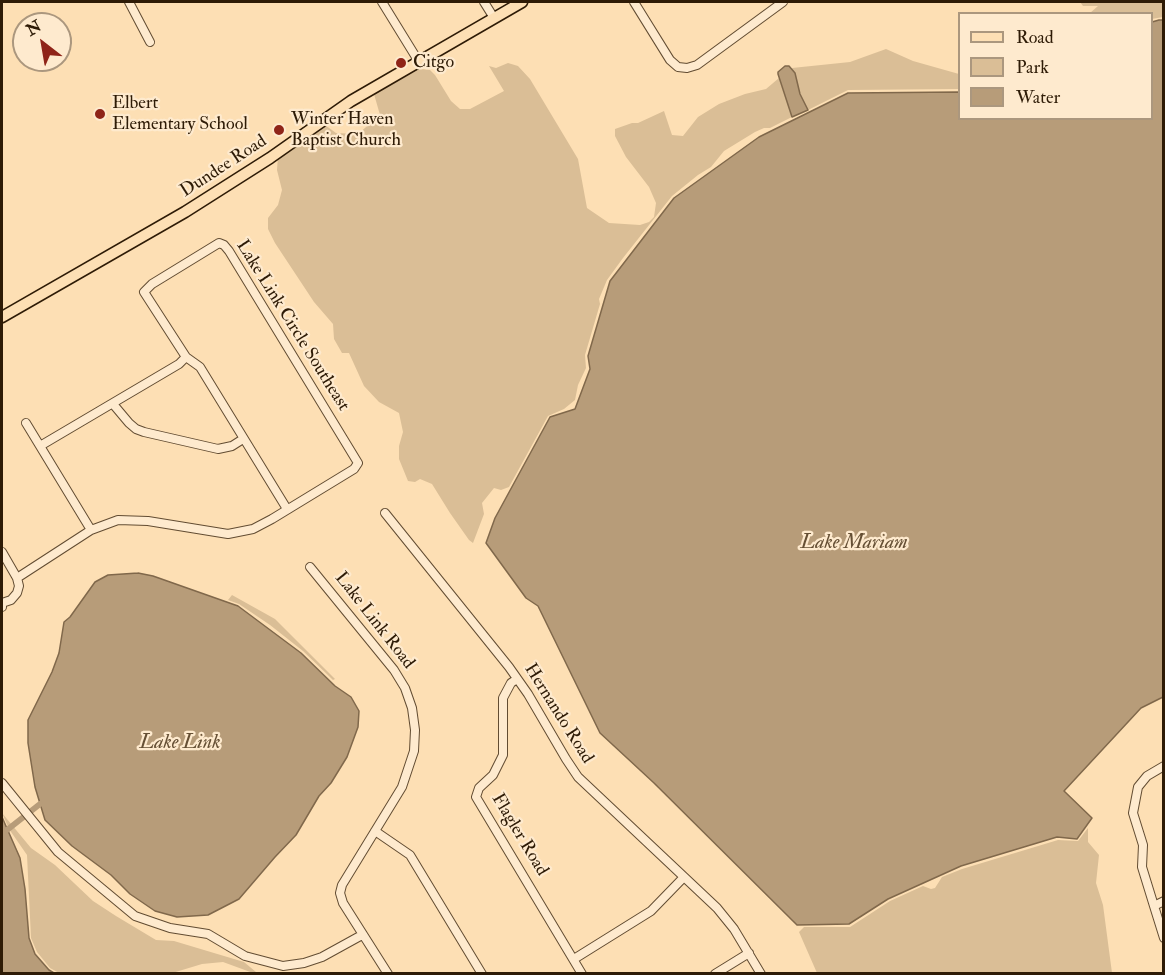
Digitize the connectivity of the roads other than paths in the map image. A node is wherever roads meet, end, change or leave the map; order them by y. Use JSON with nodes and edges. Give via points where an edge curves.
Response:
{"nodes":[{"id":1,"x":129,"y":2,"type":"edge"},
{"id":2,"x":382,"y":2,"type":"edge"},
{"id":3,"x":484,"y":2,"type":"edge"},
{"id":4,"x":522,"y":2,"type":"edge"},
{"id":5,"x":634,"y":2,"type":"edge"},
{"id":6,"x":783,"y":2,"type":"edge"},
{"id":7,"x":494,"y":18,"type":"junction"},
{"id":8,"x":150,"y":42,"type":"dead end"},
{"id":9,"x":419,"y":62,"type":"junction"},
{"id":10,"x":2,"y":317,"type":"edge"},
{"id":11,"x":186,"y":357,"type":"junction"},
{"id":12,"x":113,"y":404,"type":"junction"},
{"id":13,"x":26,"y":423,"type":"dead end"},
{"id":14,"x":243,"y":439,"type":"junction"},
{"id":15,"x":40,"y":446,"type":"junction"},
{"id":16,"x":287,"y":509,"type":"junction"},
{"id":17,"x":385,"y":513,"type":"dead end"},
{"id":18,"x":91,"y":530,"type":"junction"},
{"id":19,"x":2,"y":552,"type":"edge"},
{"id":20,"x":310,"y":567,"type":"dead end"},
{"id":21,"x":17,"y":578,"type":"junction"},
{"id":22,"x":2,"y":604,"type":"edge"},
{"id":23,"x":517,"y":679,"type":"junction"},
{"id":24,"x":1164,"y":766,"type":"edge"},
{"id":25,"x":2,"y":783,"type":"edge"},
{"id":26,"x":375,"y":831,"type":"junction"},
{"id":27,"x":684,"y":877,"type":"junction"},
{"id":28,"x":1164,"y":901,"type":"edge"},
{"id":29,"x":1154,"y":906,"type":"junction"},
{"id":30,"x":362,"y":935,"type":"junction"},
{"id":31,"x":1164,"y":938,"type":"edge"},
{"id":32,"x":749,"y":953,"type":"junction"},
{"id":33,"x":574,"y":959,"type":"junction"},
{"id":34,"x":388,"y":974,"type":"edge"},
{"id":35,"x":482,"y":974,"type":"edge"},
{"id":36,"x":582,"y":974,"type":"edge"},
{"id":37,"x":715,"y":974,"type":"edge"},
{"id":38,"x":761,"y":974,"type":"edge"}],
"edges":[{"from":1,"to":8,"type":"street"},
{"from":2,"to":9,"type":"street"},
{"from":3,"to":7,"type":"street"},
{"from":4,"to":7,"type":"main road","name":"Dundee Road"},
{"from":5,"to":6,"type":"street","via":[[670,60],[683,68],[697,65]]},
{"from":7,"to":9,"type":"main road","name":"Dundee Road"},
{"from":9,"to":10,"type":"main road","name":"Dundee Road","via":[[351,101],[185,212]]},
{"from":11,"to":12,"type":"street"},
{"from":11,"to":14,"type":"street","via":[[200,367]]},
{"from":11,"to":16,"type":"street","name":"Lake Link Circle Southeast","via":[[144,292],[219,243],[224,244],[358,463]]},
{"from":12,"to":14,"type":"street","via":[[129,423],[144,432],[218,449]]},
{"from":12,"to":15,"type":"street"},
{"from":13,"to":15,"type":"street"},
{"from":14,"to":16,"type":"street"},
{"from":15,"to":18,"type":"street"},
{"from":16,"to":18,"type":"street","via":[[253,529],[228,534],[133,519]]},
{"from":17,"to":23,"type":"street","name":"Hernando Road"},
{"from":18,"to":21,"type":"street"},
{"from":19,"to":21,"type":"street"},
{"from":20,"to":26,"type":"street","name":"Lake Link Road","via":[[394,670],[412,708],[415,730],[410,767]]},
{"from":21,"to":22,"type":"street","via":[[17,593]]},
{"from":23,"to":27,"type":"street","name":"Hernando Road","via":[[578,777]]},
{"from":23,"to":33,"type":"street","name":"Flagler Road","via":[[511,682],[503,698],[503,755],[476,797]]},
{"from":24,"to":29,"type":"street","via":[[1143,779],[1134,804],[1134,819],[1143,845],[1142,867]]},
{"from":25,"to":30,"type":"street","via":[[58,852],[135,916],[170,928],[208,934],[245,956],[283,966],[322,957]]},
{"from":26,"to":30,"type":"street","name":"Lake Link Road","via":[[340,893]]},
{"from":26,"to":35,"type":"street","via":[[410,855]]},
{"from":27,"to":32,"type":"street","name":"Hernando Road","via":[[717,908]]},
{"from":27,"to":33,"type":"street","via":[[651,911]]},
{"from":28,"to":29,"type":"street"},
{"from":29,"to":31,"type":"street"},
{"from":30,"to":34,"type":"street"},
{"from":32,"to":37,"type":"street"},
{"from":32,"to":38,"type":"street","name":"Hernando Road"},
{"from":33,"to":36,"type":"street","name":"Flagler Road"}]}
